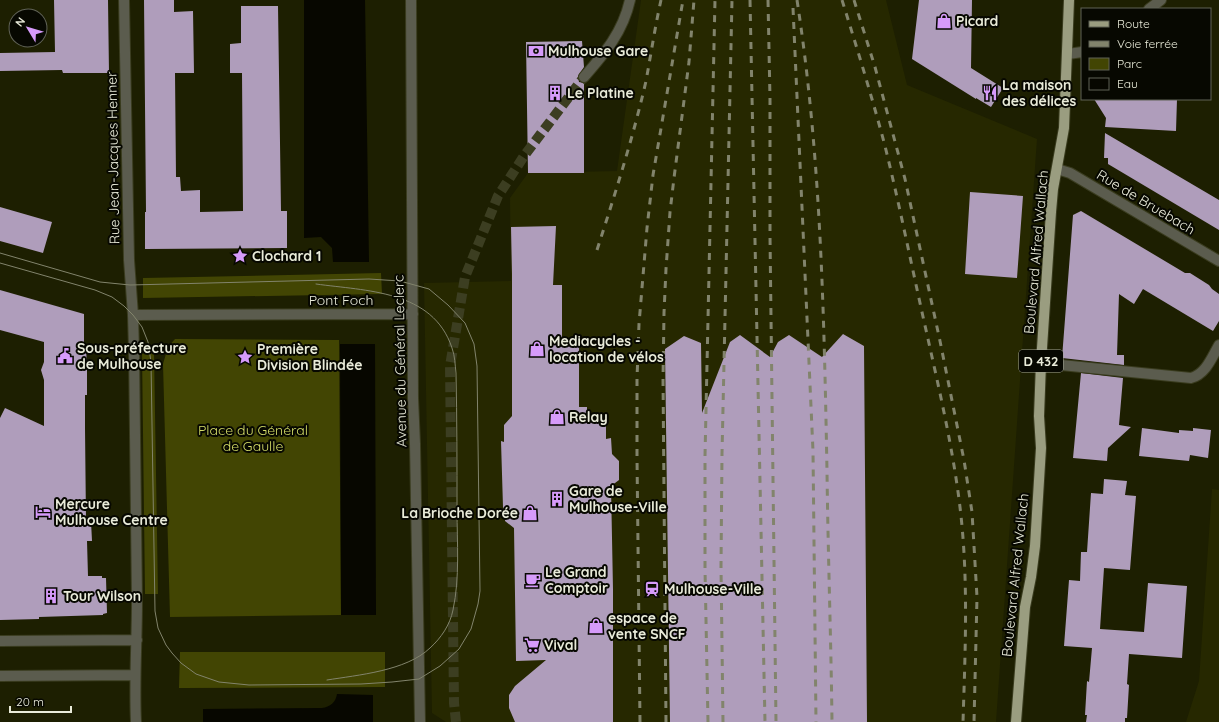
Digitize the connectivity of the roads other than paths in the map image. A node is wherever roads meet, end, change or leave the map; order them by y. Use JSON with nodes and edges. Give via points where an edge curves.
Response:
{"nodes":[{"id":1,"x":124,"y":0,"type":"edge"},
{"id":2,"x":411,"y":0,"type":"edge"},
{"id":3,"x":630,"y":0,"type":"edge"},
{"id":4,"x":1069,"y":0,"type":"edge"},
{"id":5,"x":1161,"y":0,"type":"edge"},
{"id":6,"x":1149,"y":8,"type":"edge"},
{"id":7,"x":1081,"y":52,"type":"edge"},
{"id":8,"x":1068,"y":54,"type":"junction"},
{"id":9,"x":584,"y":78,"type":"tunnel mouth"},
{"id":10,"x":1057,"y":169,"type":"junction"},
{"id":11,"x":1219,"y":261,"type":"edge"},
{"id":12,"x":413,"y":314,"type":"junction"},
{"id":13,"x":133,"y":315,"type":"junction"},
{"id":14,"x":1219,"y":345,"type":"edge"},
{"id":15,"x":1041,"y":363,"type":"junction"},
{"id":16,"x":137,"y":640,"type":"junction"},
{"id":17,"x":0,"y":641,"type":"edge"},
{"id":18,"x":135,"y":675,"type":"junction"},
{"id":19,"x":0,"y":676,"type":"edge"},
{"id":20,"x":136,"y":722,"type":"edge"},
{"id":21,"x":420,"y":722,"type":"edge"},
{"id":22,"x":1016,"y":722,"type":"edge"}],
"edges":[{"from":1,"to":13,"type":"street","name":"Rue Jean-Jacques Henner","via":[[129,260]]},
{"from":2,"to":12,"type":"street","name":"Avenue du Général Leclerc"},
{"from":3,"to":9,"type":"street","via":[[614,42]]},
{"from":4,"to":8,"type":"main road","name":"Boulevard Alfred Wallach","number":"D 432"},
{"from":5,"to":6,"type":"street"},
{"from":7,"to":8,"type":"street"},
{"from":8,"to":10,"type":"main road","name":"Boulevard Alfred Wallach","number":"D 432","via":[[1064,128]]},
{"from":10,"to":11,"type":"street","name":"Rue de Bruebach","via":[[1070,173]]},
{"from":10,"to":15,"type":"main road","name":"Boulevard Alfred Wallach","number":"D 432","via":[[1051,212]]},
{"from":12,"to":13,"type":"street","name":"Pont Foch"},
{"from":12,"to":21,"type":"street","name":"Avenue du Général Leclerc"},
{"from":13,"to":16,"type":"street"},
{"from":14,"to":15,"type":"street","via":[[1203,372],[1191,378]]},
{"from":15,"to":22,"type":"main road","name":"Boulevard Alfred Wallach","number":"D 432","via":[[1041,448],[1035,546],[1025,607]]},
{"from":16,"to":17,"type":"street"},
{"from":16,"to":18,"type":"street"},
{"from":18,"to":19,"type":"street"},
{"from":18,"to":20,"type":"street"}]}
